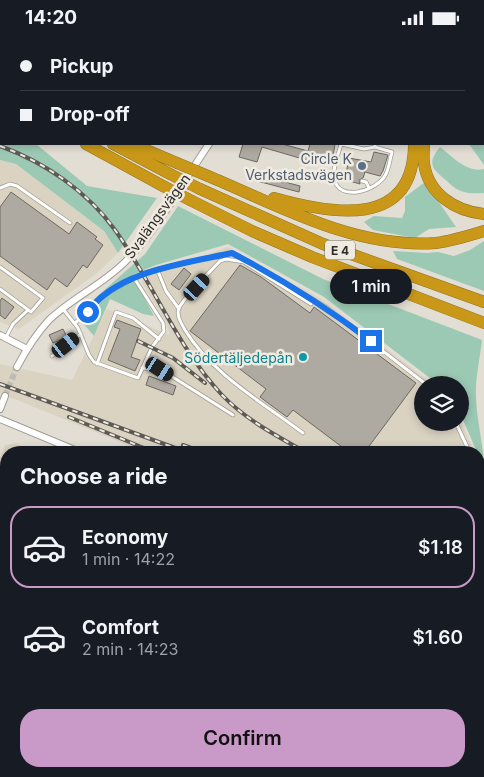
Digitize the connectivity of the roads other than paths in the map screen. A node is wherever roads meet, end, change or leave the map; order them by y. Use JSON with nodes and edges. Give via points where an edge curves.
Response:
{"nodes":[{"id":1,"x":88,"y":145,"type":"edge"},
{"id":2,"x":115,"y":145,"type":"edge"},
{"id":3,"x":134,"y":145,"type":"edge"},
{"id":4,"x":208,"y":145,"type":"edge"},
{"id":5,"x":341,"y":145,"type":"edge"},
{"id":6,"x":346,"y":145,"type":"edge"},
{"id":7,"x":375,"y":145,"type":"edge"},
{"id":8,"x":414,"y":145,"type":"edge"},
{"id":9,"x":424,"y":145,"type":"edge"},
{"id":10,"x":333,"y":174,"type":"junction"},
{"id":11,"x":345,"y":177,"type":"dead end"},
{"id":12,"x":362,"y":181,"type":"dead end"},
{"id":13,"x":234,"y":187,"type":"junction"},
{"id":14,"x":0,"y":188,"type":"edge"},
{"id":15,"x":369,"y":188,"type":"junction"},
{"id":16,"x":484,"y":214,"type":"edge"},
{"id":17,"x":70,"y":223,"type":"dead end"},
{"id":18,"x":484,"y":231,"type":"edge"},
{"id":19,"x":0,"y":267,"type":"edge"},
{"id":20,"x":157,"y":269,"type":"junction"},
{"id":21,"x":134,"y":278,"type":"junction"},
{"id":22,"x":0,"y":289,"type":"edge"},
{"id":23,"x":484,"y":302,"type":"edge"},
{"id":24,"x":311,"y":304,"type":"dead end"},
{"id":25,"x":63,"y":309,"type":"junction"},
{"id":26,"x":179,"y":309,"type":"junction"},
{"id":27,"x":28,"y":310,"type":"junction"},
{"id":28,"x":75,"y":323,"type":"junction"},
{"id":29,"x":484,"y":325,"type":"edge"},
{"id":30,"x":81,"y":333,"type":"junction"},
{"id":31,"x":3,"y":337,"type":"edge"},
{"id":32,"x":158,"y":339,"type":"junction"},
{"id":33,"x":27,"y":349,"type":"junction"},
{"id":34,"x":52,"y":356,"type":"dead end"},
{"id":35,"x":97,"y":364,"type":"junction"},
{"id":36,"x":17,"y":367,"type":"tunnel mouth"},
{"id":37,"x":142,"y":368,"type":"junction"},
{"id":38,"x":415,"y":376,"type":"edge"},
{"id":39,"x":5,"y":396,"type":"dead end"},
{"id":40,"x":0,"y":409,"type":"edge"},
{"id":41,"x":233,"y":415,"type":"dead end"},
{"id":42,"x":0,"y":419,"type":"edge"},
{"id":43,"x":460,"y":431,"type":"edge"},
{"id":44,"x":303,"y":433,"type":"dead end"},
{"id":45,"x":65,"y":446,"type":"edge"},
{"id":46,"x":467,"y":446,"type":"edge"}],
"edges":[{"from":1,"to":29,"type":"highway","number":"E 4","bridge":true,"via":[[252,231]]},
{"from":2,"to":23,"type":"highway","number":"E 4","bridge":true,"via":[[200,189],[323,243]]},
{"from":3,"to":13,"type":"highway","bridge":true},
{"from":4,"to":25,"type":"street","name":"Svalängsvägen","via":[[134,252],[106,279]]},
{"from":5,"to":10,"type":"lane"},
{"from":6,"to":7,"type":"lane","via":[[364,149]]},
{"from":7,"to":15,"type":"lane","via":[[392,152],[386,175]]},
{"from":8,"to":13,"type":"highway","via":[[414,159],[403,186],[380,205],[362,211],[324,210]]},
{"from":9,"to":16,"type":"highway","via":[[424,163],[435,190],[456,207]]},
{"from":10,"to":11,"type":"lane"},
{"from":10,"to":15,"type":"lane","via":[[336,185],[342,190],[360,192]]},
{"from":12,"to":15,"type":"lane"},
{"from":13,"to":18,"type":"highway","via":[[304,217],[372,238],[437,243]]},
{"from":14,"to":17,"type":"lane","via":[[10,184],[17,186]]},
{"from":19,"to":27,"type":"lane","via":[[43,298],[31,312]]},
{"from":20,"to":21,"type":"lane"},
{"from":20,"to":26,"type":"lane","via":[[166,291]]},
{"from":20,"to":38,"type":"lane","via":[[232,253],[327,308]]},
{"from":21,"to":28,"type":"lane","via":[[100,297]]},
{"from":21,"to":32,"type":"lane","via":[[163,323],[164,331]]},
{"from":22,"to":27,"type":"lane"},
{"from":24,"to":26,"type":"lane","via":[[244,262],[226,259],[220,261]]},
{"from":25,"to":28,"type":"lane"},
{"from":25,"to":33,"type":"street","name":"Svalängsvägen","via":[[49,320]]},
{"from":26,"to":44,"type":"lane","via":[[183,327],[196,347],[218,370]]},
{"from":27,"to":31,"type":"lane"},
{"from":28,"to":30,"type":"lane"},
{"from":30,"to":34,"type":"lane"},
{"from":30,"to":35,"type":"lane","via":[[89,355]]},
{"from":31,"to":33,"type":"street"},
{"from":32,"to":35,"type":"lane","via":[[133,318],[116,312]]},
{"from":32,"to":37,"type":"lane"},
{"from":33,"to":36,"type":"street","name":"Svalängsvägen"},
{"from":35,"to":37,"type":"lane","via":[[138,378]]},
{"from":37,"to":41,"type":"lane","via":[[160,369]]},
{"from":39,"to":40,"type":"street"},
{"from":42,"to":45,"type":"street"},
{"from":43,"to":46,"type":"lane"}]}
